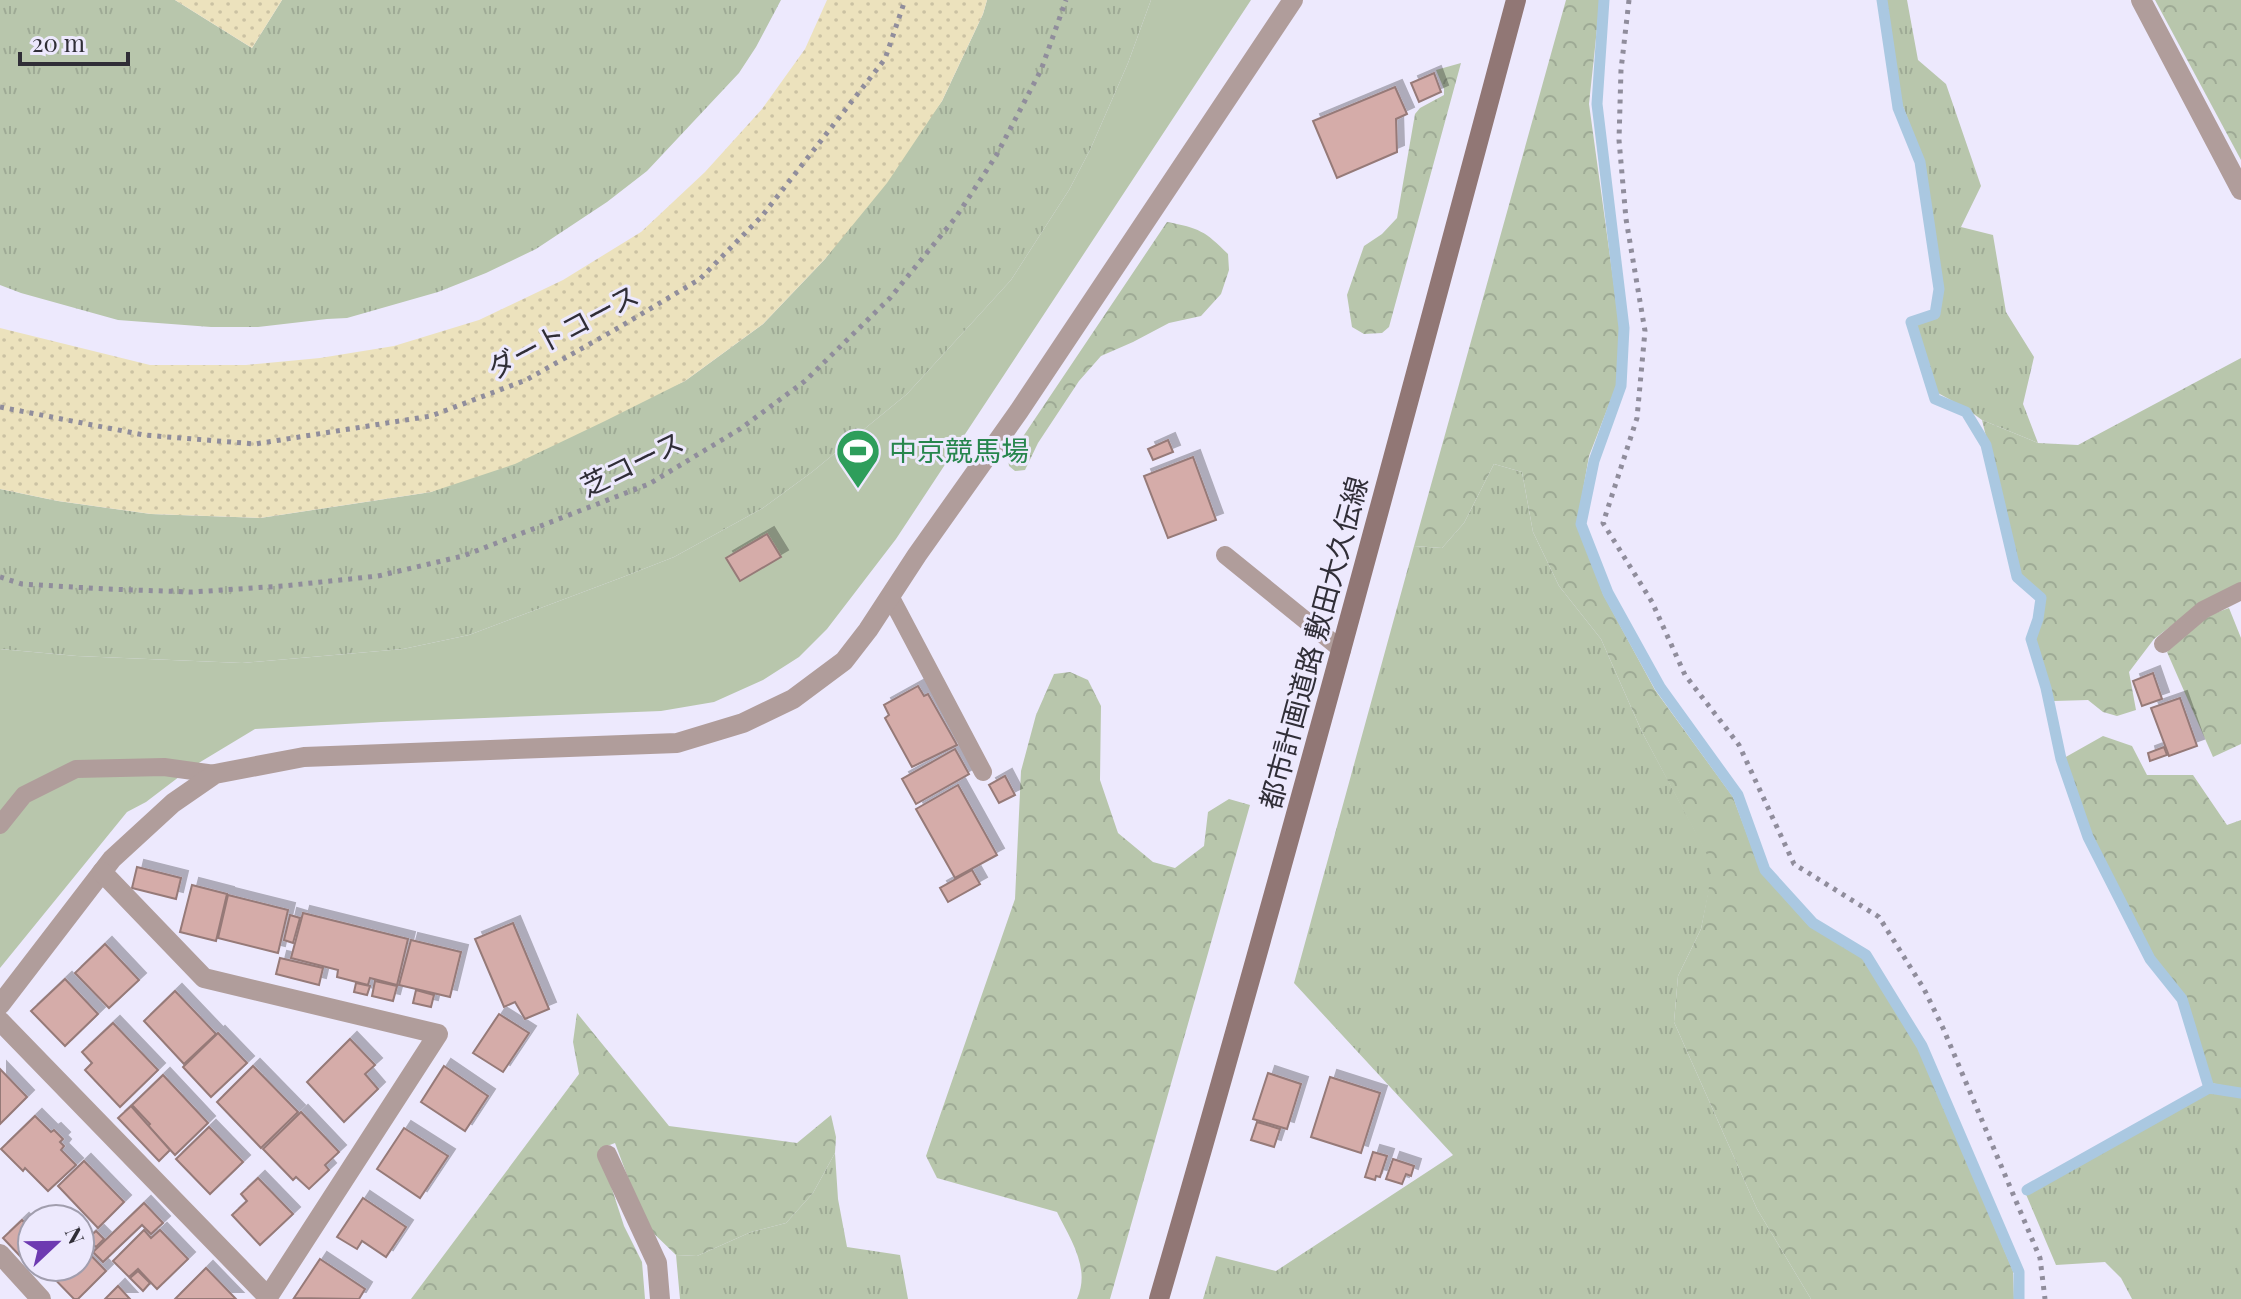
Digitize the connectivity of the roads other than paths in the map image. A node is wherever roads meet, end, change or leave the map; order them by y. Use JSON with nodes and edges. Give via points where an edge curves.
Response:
{"nodes":[{"id":1,"x":1293,"y":0,"type":"edge"},
{"id":2,"x":1516,"y":0,"type":"edge"},
{"id":3,"x":2141,"y":0,"type":"edge"},
{"id":4,"x":2241,"y":190,"type":"edge"},
{"id":5,"x":1225,"y":555,"type":"dead end"},
{"id":6,"x":2238,"y":593,"type":"edge"},
{"id":7,"x":890,"y":596,"type":"junction"},
{"id":8,"x":2241,"y":613,"type":"edge"},
{"id":9,"x":2163,"y":644,"type":"dead end"},
{"id":10,"x":1342,"y":650,"type":"junction"},
{"id":11,"x":983,"y":772,"type":"dead end"},
{"id":12,"x":215,"y":774,"type":"junction"},
{"id":13,"x":0,"y":825,"type":"edge"},
{"id":14,"x":102,"y":872,"type":"junction"},
{"id":15,"x":0,"y":1005,"type":"edge"},
{"id":16,"x":0,"y":1021,"type":"edge"},
{"id":17,"x":607,"y":1155,"type":"dead end"},
{"id":18,"x":0,"y":1254,"type":"edge"},
{"id":19,"x":41,"y":1299,"type":"edge"},
{"id":20,"x":660,"y":1299,"type":"edge"},
{"id":21,"x":1159,"y":1299,"type":"edge"}],
"edges":[{"from":1,"to":7,"type":"street"},
{"from":2,"to":10,"type":"street","name":"都市計画道路 敷田大久伝線"},
{"from":3,"to":4,"type":"street"},
{"from":5,"to":10,"type":"lane"},
{"from":6,"to":8,"type":"lane"},
{"from":6,"to":9,"type":"lane","via":[[2203,610]]},
{"from":7,"to":11,"type":"lane"},
{"from":7,"to":12,"type":"street","via":[[844,661],[793,699],[743,723],[677,743],[304,757]]},
{"from":10,"to":21,"type":"street","name":"都市計画道路 敷田大久伝線"},
{"from":12,"to":13,"type":"lane","via":[[164,767],[76,769],[24,795]]},
{"from":12,"to":14,"type":"street","via":[[173,803]]},
{"from":14,"to":15,"type":"street"},
{"from":14,"to":16,"type":"street","via":[[204,978],[438,1034],[268,1297]]},
{"from":17,"to":20,"type":"street","via":[[657,1263]]},
{"from":18,"to":19,"type":"street"}]}
